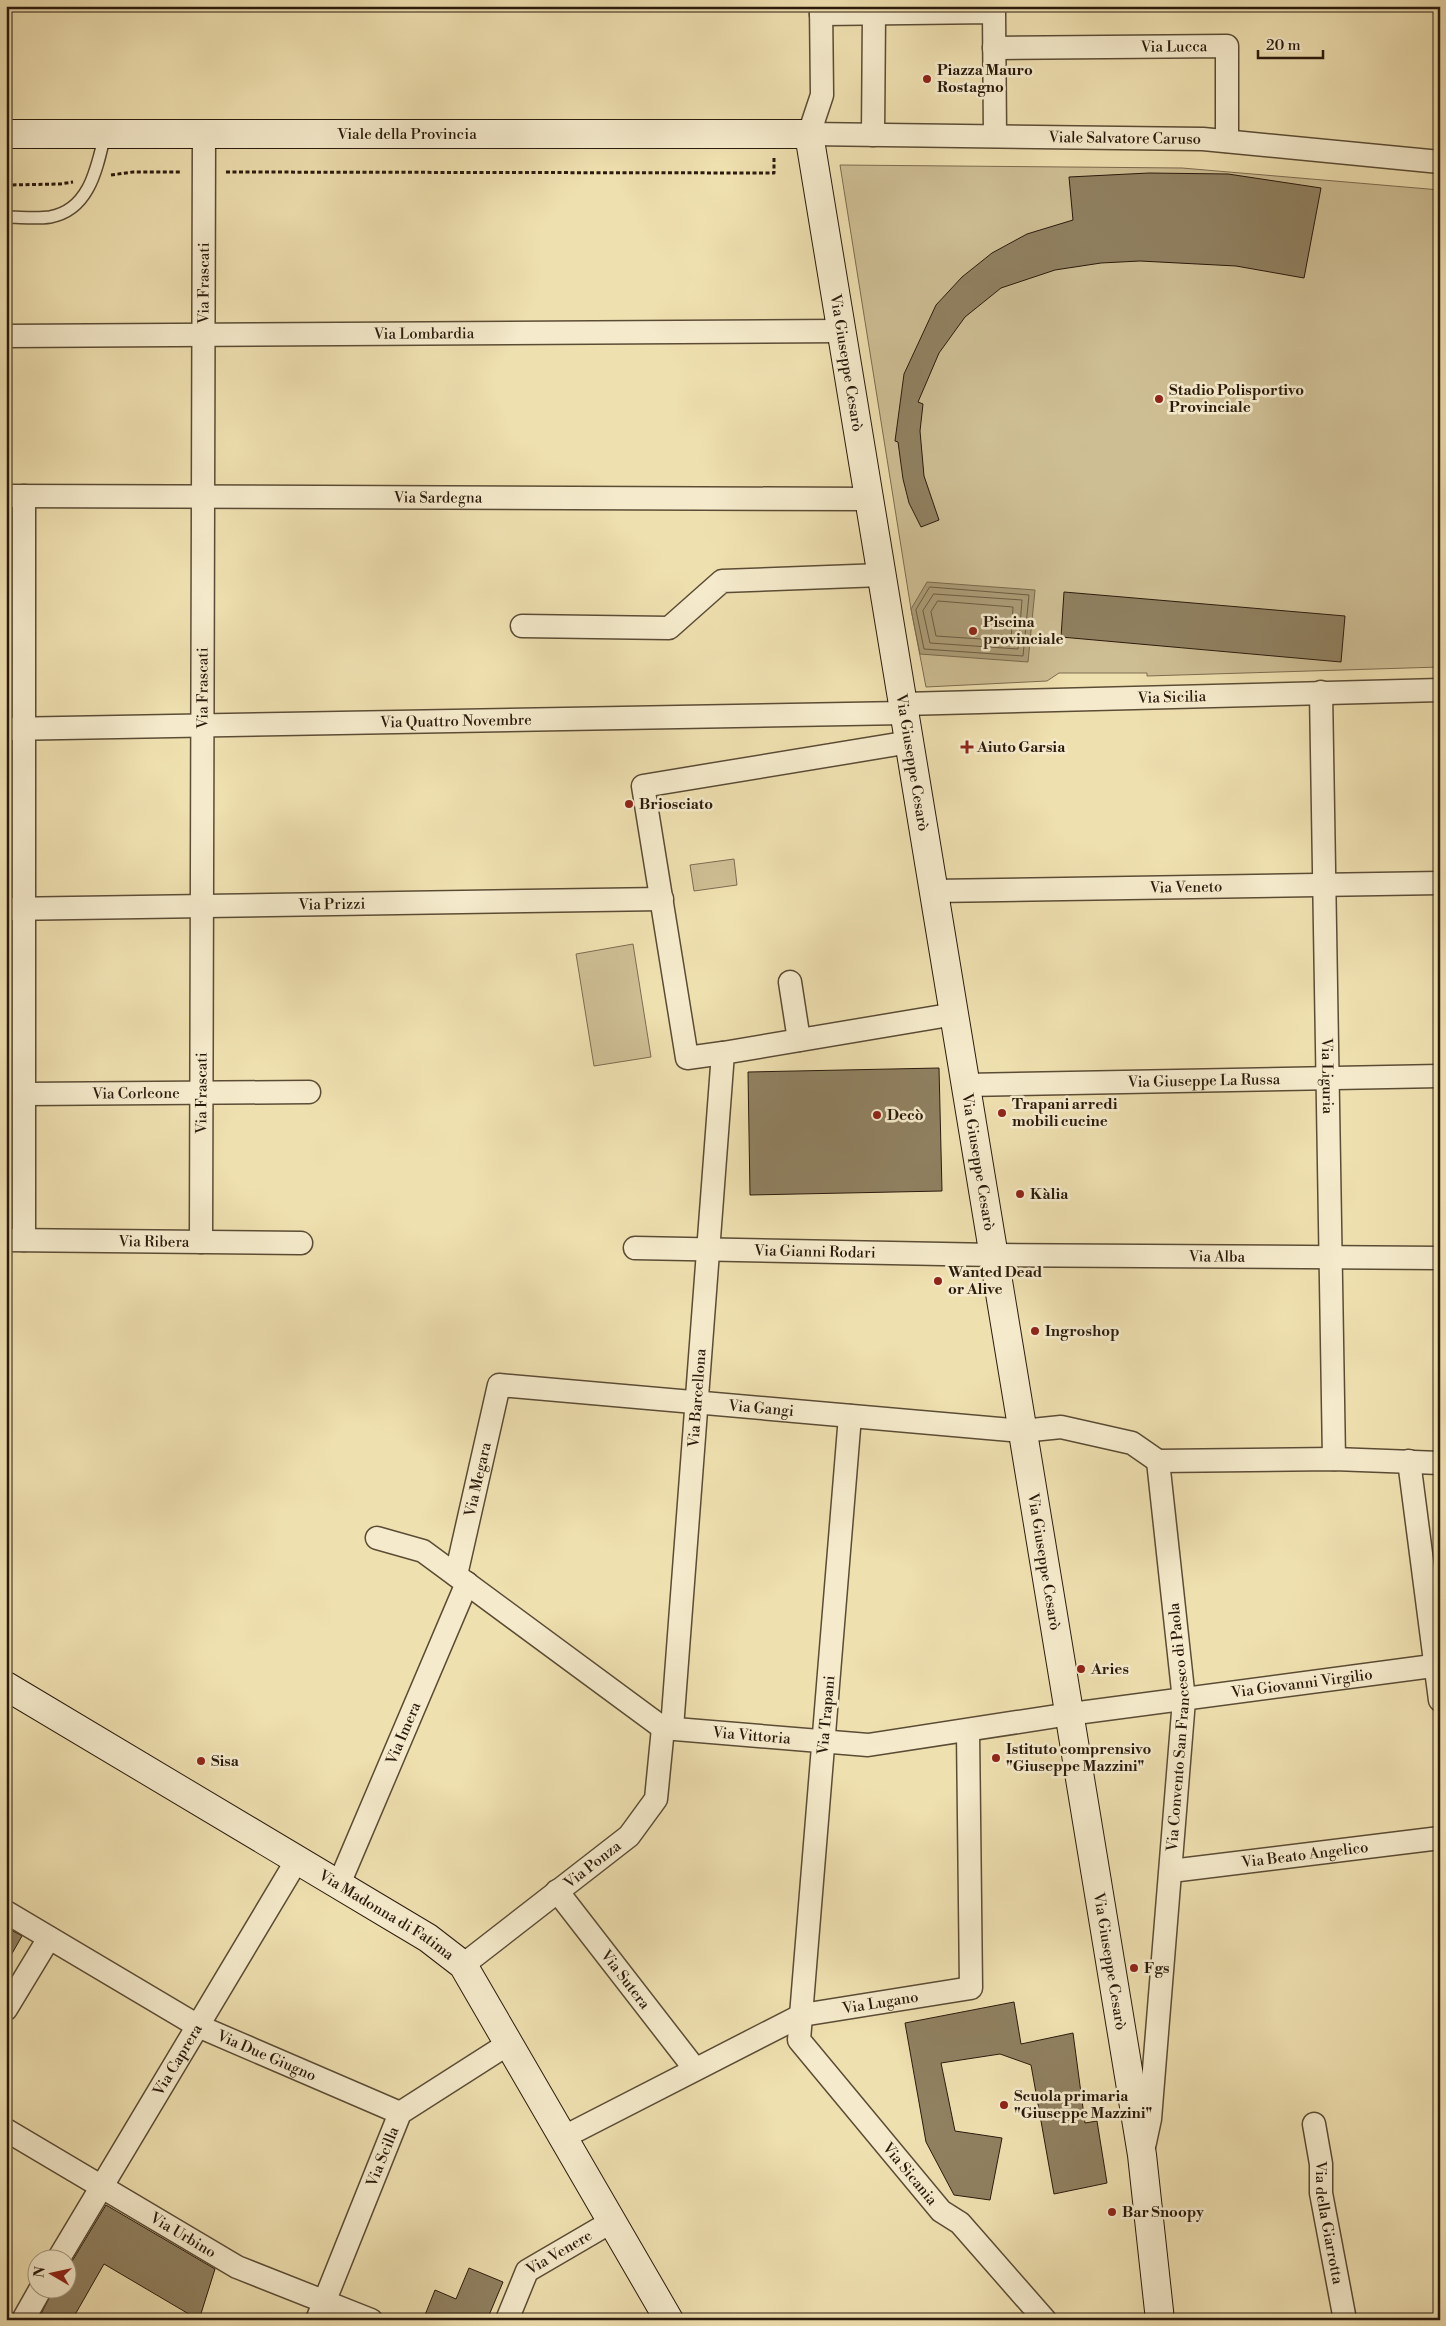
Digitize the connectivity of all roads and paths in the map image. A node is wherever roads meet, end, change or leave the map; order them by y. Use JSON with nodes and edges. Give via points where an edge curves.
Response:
{"nodes":[{"id":1,"x":821,"y":10,"type":"edge"},
{"id":2,"x":874,"y":13,"type":"junction"},
{"id":3,"x":994,"y":48,"type":"junction"},
{"id":4,"x":6,"y":134,"type":"edge"},
{"id":5,"x":105,"y":134,"type":"junction"},
{"id":6,"x":204,"y":134,"type":"junction"},
{"id":7,"x":809,"y":134,"type":"junction"},
{"id":8,"x":873,"y":135,"type":"junction"},
{"id":9,"x":995,"y":136,"type":"junction"},
{"id":10,"x":1228,"y":141,"type":"junction"},
{"id":11,"x":1440,"y":162,"type":"edge"},
{"id":12,"x":6,"y":217,"type":"edge"},
{"id":13,"x":842,"y":331,"type":"junction"},
{"id":14,"x":204,"y":335,"type":"junction"},
{"id":15,"x":6,"y":336,"type":"edge"},
{"id":16,"x":15,"y":496,"type":"edge"},
{"id":17,"x":203,"y":496,"type":"junction"},
{"id":18,"x":870,"y":499,"type":"junction"},
{"id":19,"x":882,"y":575,"type":"junction"},
{"id":20,"x":522,"y":626,"type":"dead end"},
{"id":21,"x":1440,"y":690,"type":"edge"},
{"id":22,"x":1321,"y":692,"type":"junction"},
{"id":23,"x":904,"y":708,"type":"junction"},
{"id":24,"x":202,"y":726,"type":"junction"},
{"id":25,"x":15,"y":729,"type":"edge"},
{"id":26,"x":910,"y":742,"type":"junction"},
{"id":27,"x":1440,"y":883,"type":"edge"},
{"id":28,"x":1324,"y":885,"type":"junction"},
{"id":29,"x":934,"y":891,"type":"junction"},
{"id":30,"x":652,"y":899,"type":"junction"},
{"id":31,"x":202,"y":906,"type":"junction"},
{"id":32,"x":15,"y":909,"type":"edge"},
{"id":33,"x":790,"y":982,"type":"dead end"},
{"id":34,"x":954,"y":1014,"type":"junction"},
{"id":35,"x":799,"y":1040,"type":"junction"},
{"id":36,"x":723,"y":1060,"type":"junction"},
{"id":37,"x":1440,"y":1076,"type":"edge"},
{"id":38,"x":1328,"y":1078,"type":"junction"},
{"id":39,"x":966,"y":1085,"type":"junction"},
{"id":40,"x":310,"y":1092,"type":"dead end"},
{"id":41,"x":201,"y":1093,"type":"junction"},
{"id":42,"x":24,"y":1094,"type":"junction"},
{"id":43,"x":15,"y":1240,"type":"edge"},
{"id":44,"x":201,"y":1242,"type":"junction"},
{"id":45,"x":301,"y":1244,"type":"dead end"},
{"id":46,"x":635,"y":1248,"type":"dead end"},
{"id":47,"x":708,"y":1249,"type":"junction"},
{"id":48,"x":994,"y":1255,"type":"junction"},
{"id":49,"x":1331,"y":1257,"type":"junction"},
{"id":50,"x":1440,"y":1258,"type":"edge"},
{"id":51,"x":499,"y":1385,"type":"joint"},
{"id":52,"x":697,"y":1402,"type":"junction"},
{"id":53,"x":850,"y":1416,"type":"junction"},
{"id":54,"x":1022,"y":1431,"type":"junction"},
{"id":55,"x":1334,"y":1459,"type":"junction"},
{"id":56,"x":1158,"y":1460,"type":"junction"},
{"id":57,"x":1409,"y":1461,"type":"junction"},
{"id":58,"x":1440,"y":1463,"type":"edge"},
{"id":59,"x":377,"y":1538,"type":"dead end"},
{"id":60,"x":462,"y":1579,"type":"junction"},
{"id":61,"x":1432,"y":1663,"type":"edge"},
{"id":62,"x":6,"y":1686,"type":"edge"},
{"id":63,"x":1184,"y":1700,"type":"junction"},
{"id":64,"x":1440,"y":1700,"type":"edge"},
{"id":65,"x":1070,"y":1714,"type":"junction"},
{"id":66,"x":667,"y":1728,"type":"junction"},
{"id":67,"x":968,"y":1730,"type":"junction"},
{"id":68,"x":824,"y":1741,"type":"junction"},
{"id":69,"x":1440,"y":1838,"type":"edge"},
{"id":70,"x":298,"y":1860,"type":"junction"},
{"id":71,"x":1171,"y":1871,"type":"junction"},
{"id":72,"x":339,"y":1884,"type":"junction"},
{"id":73,"x":557,"y":1891,"type":"junction"},
{"id":74,"x":6,"y":1912,"type":"edge"},
{"id":75,"x":49,"y":1938,"type":"junction"},
{"id":76,"x":463,"y":1965,"type":"junction"},
{"id":77,"x":6,"y":2009,"type":"edge"},
{"id":78,"x":802,"y":2015,"type":"junction"},
{"id":79,"x":198,"y":2026,"type":"junction"},
{"id":80,"x":508,"y":2044,"type":"junction"},
{"id":81,"x":695,"y":2069,"type":"junction"},
{"id":82,"x":400,"y":2113,"type":"junction"},
{"id":83,"x":1314,"y":2124,"type":"dead end"},
{"id":84,"x":6,"y":2130,"type":"edge"},
{"id":85,"x":562,"y":2138,"type":"junction"},
{"id":86,"x":1142,"y":2155,"type":"junction"},
{"id":87,"x":102,"y":2188,"type":"junction"},
{"id":88,"x":611,"y":2222,"type":"junction"},
{"id":89,"x":65,"y":2248,"type":"edge"},
{"id":90,"x":35,"y":2298,"type":"edge"},
{"id":91,"x":321,"y":2310,"type":"edge"},
{"id":92,"x":23,"y":2320,"type":"edge"},
{"id":93,"x":370,"y":2320,"type":"edge"},
{"id":94,"x":507,"y":2320,"type":"edge"},
{"id":95,"x":670,"y":2320,"type":"edge"},
{"id":96,"x":1045,"y":2320,"type":"edge"},
{"id":97,"x":1160,"y":2320,"type":"edge"},
{"id":98,"x":1345,"y":2320,"type":"edge"}],
"edges":[{"from":1,"to":2,"type":"street"},
{"from":1,"to":7,"type":"street","name":"Via Giuseppe Cesarò","via":[[822,95]]},
{"from":2,"to":3,"type":"street","via":[[994,12]]},
{"from":2,"to":8,"type":"street"},
{"from":3,"to":9,"type":"street"},
{"from":3,"to":10,"type":"street","name":"Via Lucca","via":[[1227,46]]},
{"from":4,"to":5,"type":"street","name":"Viale della Provincia"},
{"from":5,"to":6,"type":"street","name":"Viale della Provincia"},
{"from":5,"to":12,"type":"lane","via":[[94,178],[78,203],[50,217]]},
{"from":6,"to":7,"type":"street","name":"Viale della Provincia"},
{"from":6,"to":14,"type":"street","name":"Via Frascati"},
{"from":7,"to":8,"type":"street","name":"Viale Salvatore Caruso"},
{"from":7,"to":13,"type":"street","name":"Via Giuseppe Cesarò"},
{"from":8,"to":9,"type":"street","name":"Viale Salvatore Caruso"},
{"from":9,"to":10,"type":"street","name":"Viale Salvatore Caruso"},
{"from":10,"to":11,"type":"street","name":"Viale Salvatore Caruso"},
{"from":13,"to":14,"type":"street","name":"Via Lombardia"},
{"from":13,"to":18,"type":"street","name":"Via Giuseppe Cesarò"},
{"from":14,"to":15,"type":"street","name":"Via Lombardia"},
{"from":14,"to":17,"type":"street","name":"Via Frascati"},
{"from":16,"to":17,"type":"street","name":"Via Sardegna"},
{"from":16,"to":25,"type":"street"},
{"from":17,"to":18,"type":"street","name":"Via Sardegna"},
{"from":17,"to":24,"type":"street","name":"Via Frascati"},
{"from":18,"to":19,"type":"street","name":"Via Giuseppe Cesarò"},
{"from":19,"to":20,"type":"street","via":[[722,581],[669,628]]},
{"from":19,"to":23,"type":"street","name":"Via Giuseppe Cesarò"},
{"from":21,"to":22,"type":"street","name":"Via Sicilia"},
{"from":22,"to":23,"type":"street","name":"Via Sicilia"},
{"from":22,"to":28,"type":"street","name":"Via Liguria"},
{"from":23,"to":24,"type":"street","name":"Via Quattro Novembre"},
{"from":23,"to":26,"type":"street","name":"Via Giuseppe Cesarò"},
{"from":24,"to":25,"type":"street","name":"Via Quattro Novembre"},
{"from":24,"to":31,"type":"street","name":"Via Frascati"},
{"from":25,"to":32,"type":"street"},
{"from":26,"to":29,"type":"street","name":"Via Giuseppe Cesarò"},
{"from":26,"to":30,"type":"street","via":[[643,786],[650,827]]},
{"from":27,"to":28,"type":"street","name":"Via Veneto"},
{"from":28,"to":29,"type":"street","name":"Via Veneto"},
{"from":28,"to":38,"type":"street","name":"Via Liguria"},
{"from":29,"to":34,"type":"street","name":"Via Giuseppe Cesarò"},
{"from":30,"to":31,"type":"street","name":"Via Prizzi"},
{"from":30,"to":36,"type":"street","via":[[688,1058]]},
{"from":31,"to":32,"type":"street","name":"Via Prizzi"},
{"from":31,"to":41,"type":"street","name":"Via Frascati"},
{"from":32,"to":42,"type":"street"},
{"from":33,"to":35,"type":"street"},
{"from":34,"to":35,"type":"street"},
{"from":34,"to":39,"type":"street","name":"Via Giuseppe Cesarò"},
{"from":35,"to":36,"type":"street"},
{"from":36,"to":47,"type":"street","name":"Via Barcellona"},
{"from":37,"to":38,"type":"street","name":"Via Giuseppe La Russa"},
{"from":38,"to":39,"type":"street","name":"Via Giuseppe La Russa"},
{"from":38,"to":49,"type":"street","name":"Via Liguria"},
{"from":39,"to":48,"type":"street","name":"Via Giuseppe Cesarò"},
{"from":40,"to":41,"type":"street","name":"Via Corleone"},
{"from":41,"to":42,"type":"street","name":"Via Corleone"},
{"from":41,"to":44,"type":"street","name":"Via Frascati"},
{"from":42,"to":43,"type":"street"},
{"from":43,"to":44,"type":"street","name":"Via Ribera"},
{"from":44,"to":45,"type":"street","name":"Via Ribera"},
{"from":46,"to":47,"type":"street","name":"Via Gianni Rodari"},
{"from":47,"to":48,"type":"street","name":"Via Gianni Rodari"},
{"from":47,"to":52,"type":"street","name":"Via Barcellona"},
{"from":48,"to":49,"type":"street","name":"Via Alba"},
{"from":48,"to":54,"type":"street","name":"Via Giuseppe Cesarò"},
{"from":49,"to":50,"type":"street","name":"Via Alba"},
{"from":49,"to":55,"type":"street","name":"Via Liguria"},
{"from":51,"to":52,"type":"street","name":"Via Gangi"},
{"from":51,"to":60,"type":"street","name":"Via Megara"},
{"from":52,"to":53,"type":"street","name":"Via Gangi"},
{"from":52,"to":66,"type":"street","name":"Via Barcellona"},
{"from":53,"to":54,"type":"street","name":"Via Gangi"},
{"from":53,"to":68,"type":"street","name":"Via Trapani"},
{"from":54,"to":56,"type":"street","name":"Via Gangi","via":[[1061,1427],[1132,1443]]},
{"from":54,"to":65,"type":"street","name":"Via Giuseppe Cesarò"},
{"from":55,"to":56,"type":"street"},
{"from":55,"to":57,"type":"street"},
{"from":56,"to":63,"type":"street","name":"Via Convento San Francesco di Paola"},
{"from":57,"to":58,"type":"street"},
{"from":57,"to":61,"type":"street"},
{"from":59,"to":60,"type":"street","via":[[423,1551]]},
{"from":60,"to":66,"type":"street"},
{"from":60,"to":72,"type":"street","name":"Via Imera"},
{"from":61,"to":63,"type":"street","name":"Via Giovanni Virgilio"},
{"from":61,"to":64,"type":"street"},
{"from":62,"to":70,"type":"street","name":"Via Madonna di Fatima"},
{"from":63,"to":65,"type":"street","name":"Via Vittoria"},
{"from":63,"to":71,"type":"street","name":"Via Convento San Francesco di Paola"},
{"from":65,"to":67,"type":"street","name":"Via Vittoria"},
{"from":65,"to":86,"type":"street","name":"Via Giuseppe Cesarò"},
{"from":66,"to":68,"type":"street","name":"Via Vittoria"},
{"from":66,"to":73,"type":"street","name":"Via Ponza","via":[[656,1799],[629,1836]]},
{"from":67,"to":68,"type":"street","name":"Via Vittoria","via":[[868,1745]]},
{"from":67,"to":78,"type":"street","name":"Via Lugano","via":[[971,1988]]},
{"from":68,"to":78,"type":"street","name":"Via Trapani"},
{"from":69,"to":71,"type":"street","name":"Via Beato Angelico"},
{"from":70,"to":72,"type":"street","name":"Via Madonna di Fatima"},
{"from":70,"to":79,"type":"street","name":"Via Caprera"},
{"from":71,"to":86,"type":"street","name":"Via Convento San Francesco di Paola","via":[[1150,2120]]},
{"from":72,"to":76,"type":"street","name":"Via Madonna di Fatima","via":[[428,1938]]},
{"from":73,"to":76,"type":"street","name":"Via Ponza"},
{"from":73,"to":81,"type":"street","name":"Via Sutera"},
{"from":74,"to":75,"type":"street","name":"Via Due Giugno"},
{"from":75,"to":77,"type":"street"},
{"from":75,"to":79,"type":"street","name":"Via Due Giugno"},
{"from":76,"to":80,"type":"street","name":"Via Madonna di Fatima"},
{"from":78,"to":81,"type":"street","name":"Via Lugano"},
{"from":78,"to":96,"type":"street","name":"Via Sicania","via":[[799,2040],[941,2211],[960,2223]]},
{"from":79,"to":82,"type":"street","name":"Via Due Giugno"},
{"from":79,"to":87,"type":"street","name":"Via Caprera"},
{"from":80,"to":82,"type":"street","name":"Via Scilla"},
{"from":80,"to":85,"type":"street","name":"Via Madonna di Fatima"},
{"from":81,"to":85,"type":"street","name":"Via Lugano"},
{"from":82,"to":91,"type":"street","name":"Via Scilla"},
{"from":83,"to":98,"type":"street","name":"Via della Giarrotta","via":[[1322,2193]]},
{"from":84,"to":87,"type":"street","name":"Via Urbino"},
{"from":85,"to":88,"type":"street","name":"Via Madonna di Fatima"},
{"from":86,"to":97,"type":"street","name":"Via Giuseppe Cesarò"},
{"from":87,"to":89,"type":"street","name":"Via Caprera"},
{"from":87,"to":91,"type":"street","name":"Via Urbino"},
{"from":88,"to":94,"type":"street","name":"Via Venere","via":[[527,2271]]},
{"from":88,"to":95,"type":"street","name":"Via Madonna di Fatima"},
{"from":90,"to":92,"type":"street"},
{"from":91,"to":93,"type":"street","name":"Via Urbino"}]}
